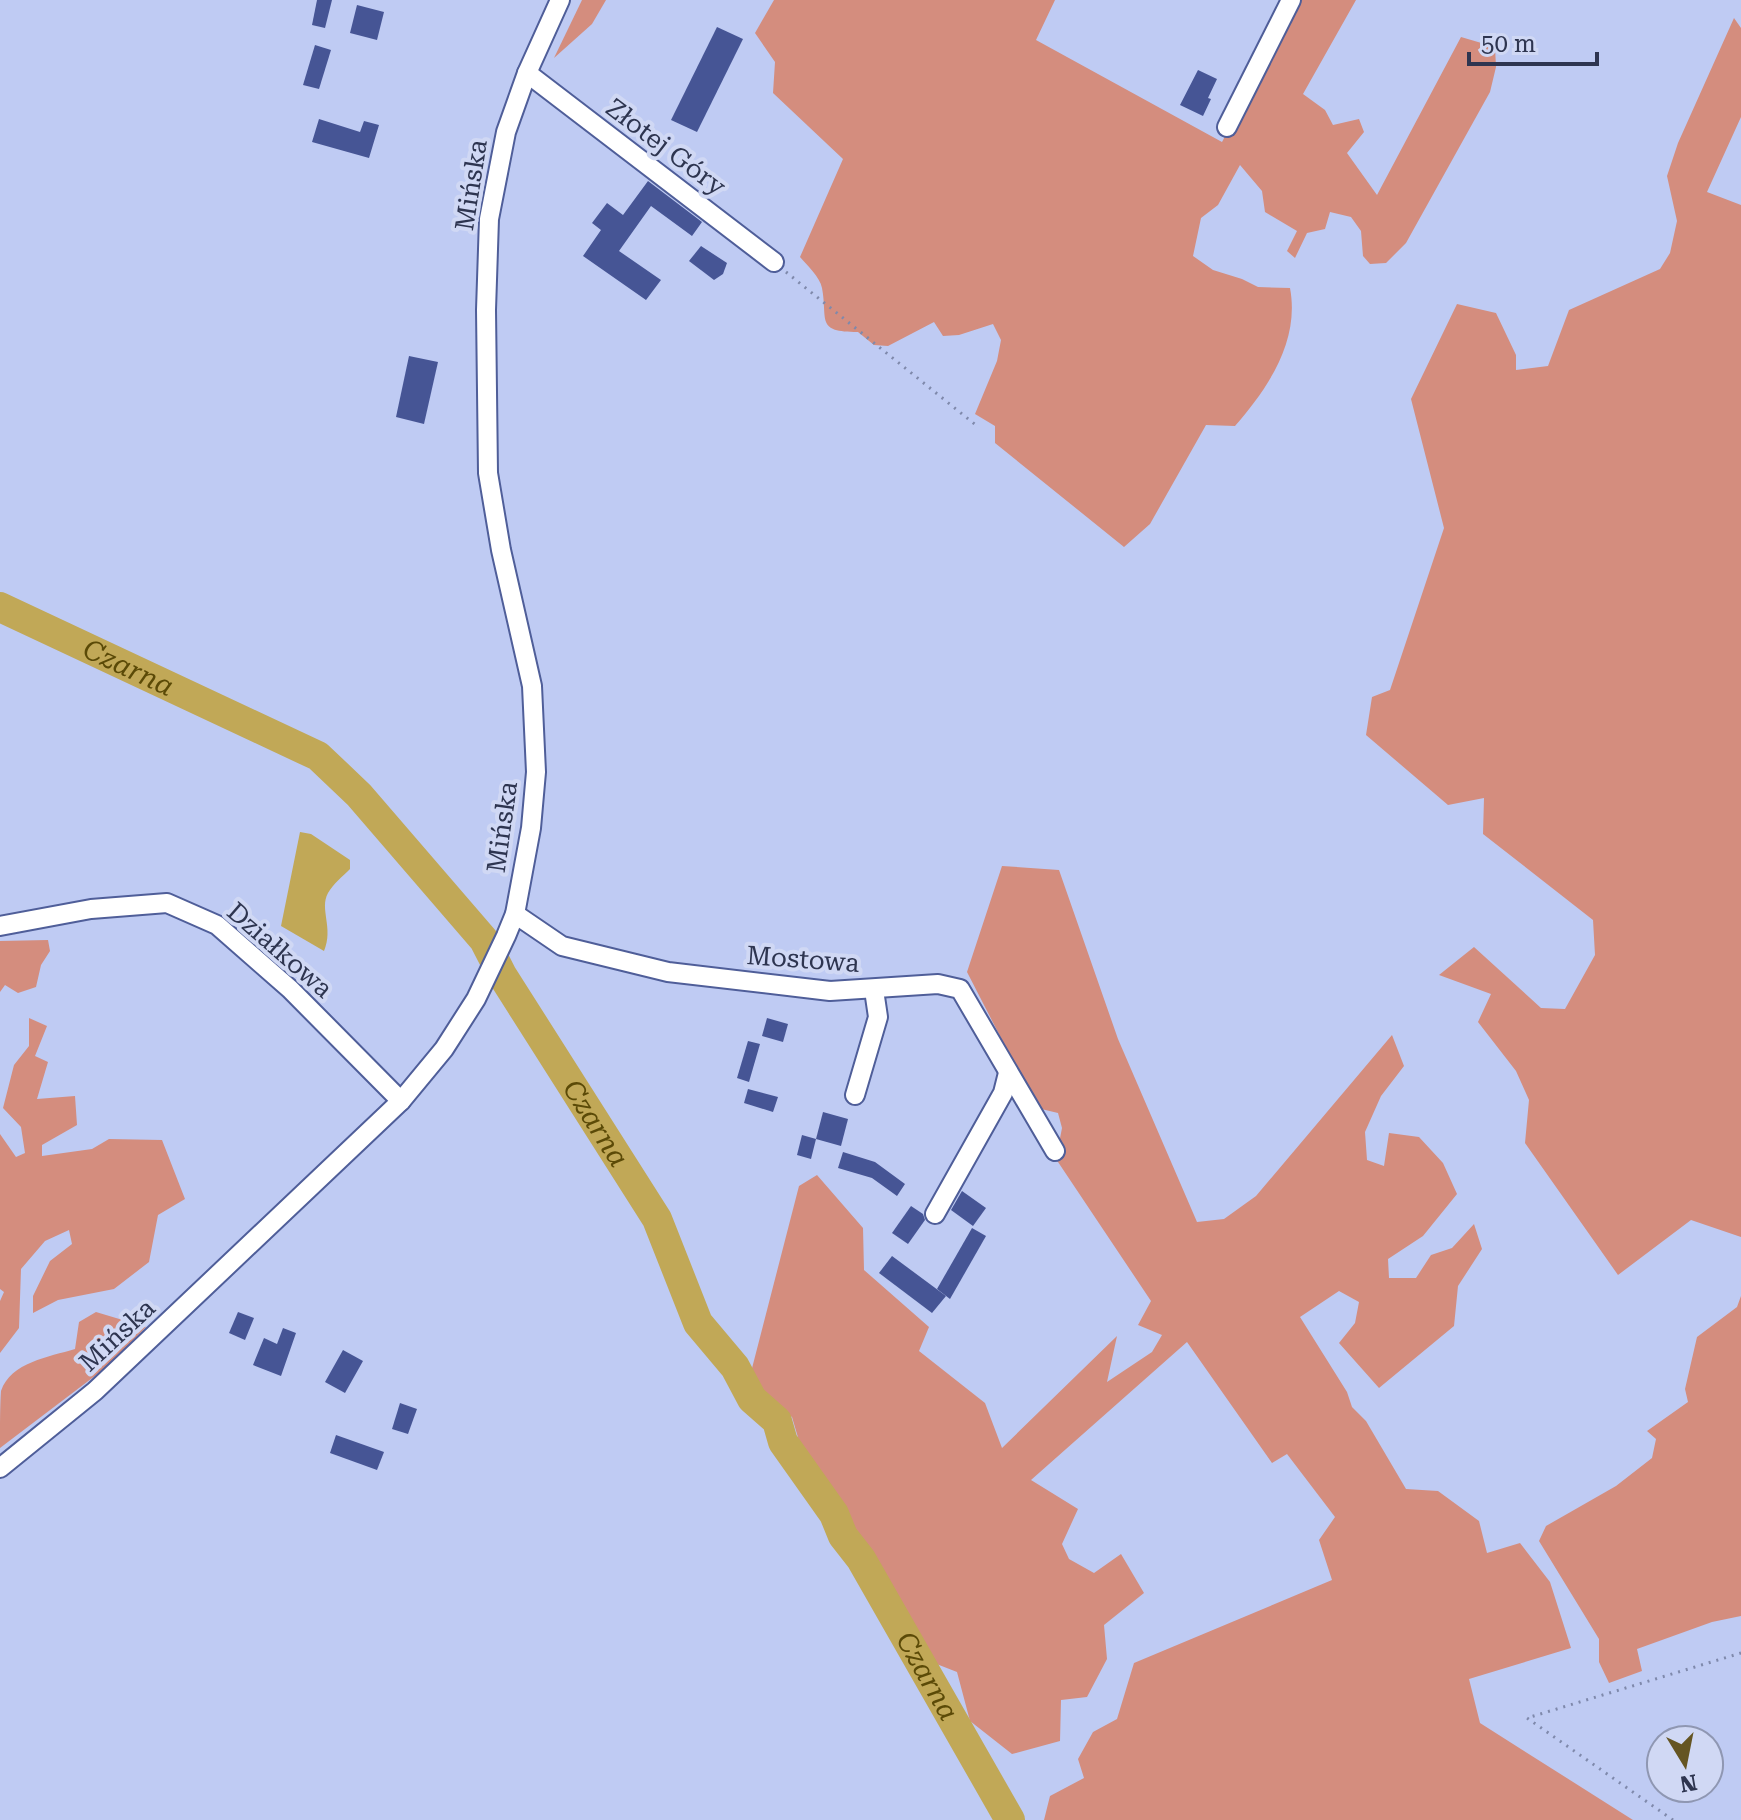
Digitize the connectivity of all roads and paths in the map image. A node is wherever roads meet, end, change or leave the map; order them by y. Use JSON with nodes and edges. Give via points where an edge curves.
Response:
{"nodes":[{"id":1,"x":560,"y":0,"type":"edge"},
{"id":2,"x":1291,"y":0,"type":"edge"},
{"id":3,"x":527,"y":73,"type":"junction"},
{"id":4,"x":1227,"y":127,"type":"dead end"},
{"id":5,"x":774,"y":262,"type":"joint"},
{"id":6,"x":977,"y":426,"type":"dead end"},
{"id":7,"x":515,"y":914,"type":"junction"},
{"id":8,"x":0,"y":926,"type":"edge"},
{"id":9,"x":874,"y":990,"type":"junction"},
{"id":10,"x":1008,"y":1073,"type":"junction"},
{"id":11,"x":855,"y":1095,"type":"dead end"},
{"id":12,"x":401,"y":1101,"type":"junction"},
{"id":13,"x":1055,"y":1151,"type":"dead end"},
{"id":14,"x":935,"y":1214,"type":"dead end"},
{"id":15,"x":0,"y":1468,"type":"edge"},
{"id":16,"x":1741,"y":1653,"type":"edge"},
{"id":17,"x":1673,"y":1820,"type":"edge"}],
"edges":[{"from":1,"to":3,"type":"street","name":"Mińska"},
{"from":2,"to":4,"type":"street"},
{"from":3,"to":5,"type":"street","name":"Złotej Góry"},
{"from":3,"to":7,"type":"street","name":"Mińska","via":[[506,132],[489,219],[486,310],[488,473],[536,723],[531,828]]},
{"from":5,"to":6,"type":"path"},
{"from":7,"to":9,"type":"street","name":"Mostowa","via":[[562,946],[668,972],[830,991]]},
{"from":7,"to":12,"type":"street","name":"Mińska","via":[[476,999]]},
{"from":8,"to":12,"type":"street","name":"Działkowa","via":[[91,909],[167,903],[217,925],[290,989]]},
{"from":9,"to":10,"type":"street","name":"Mostowa","via":[[938,984],[960,989]]},
{"from":9,"to":11,"type":"street","via":[[878,1017]]},
{"from":10,"to":13,"type":"street","name":"Mostowa"},
{"from":10,"to":14,"type":"street","via":[[1003,1093]]},
{"from":12,"to":15,"type":"street","name":"Mińska","via":[[95,1391]]},
{"from":16,"to":17,"type":"path","via":[[1527,1718]]}]}
